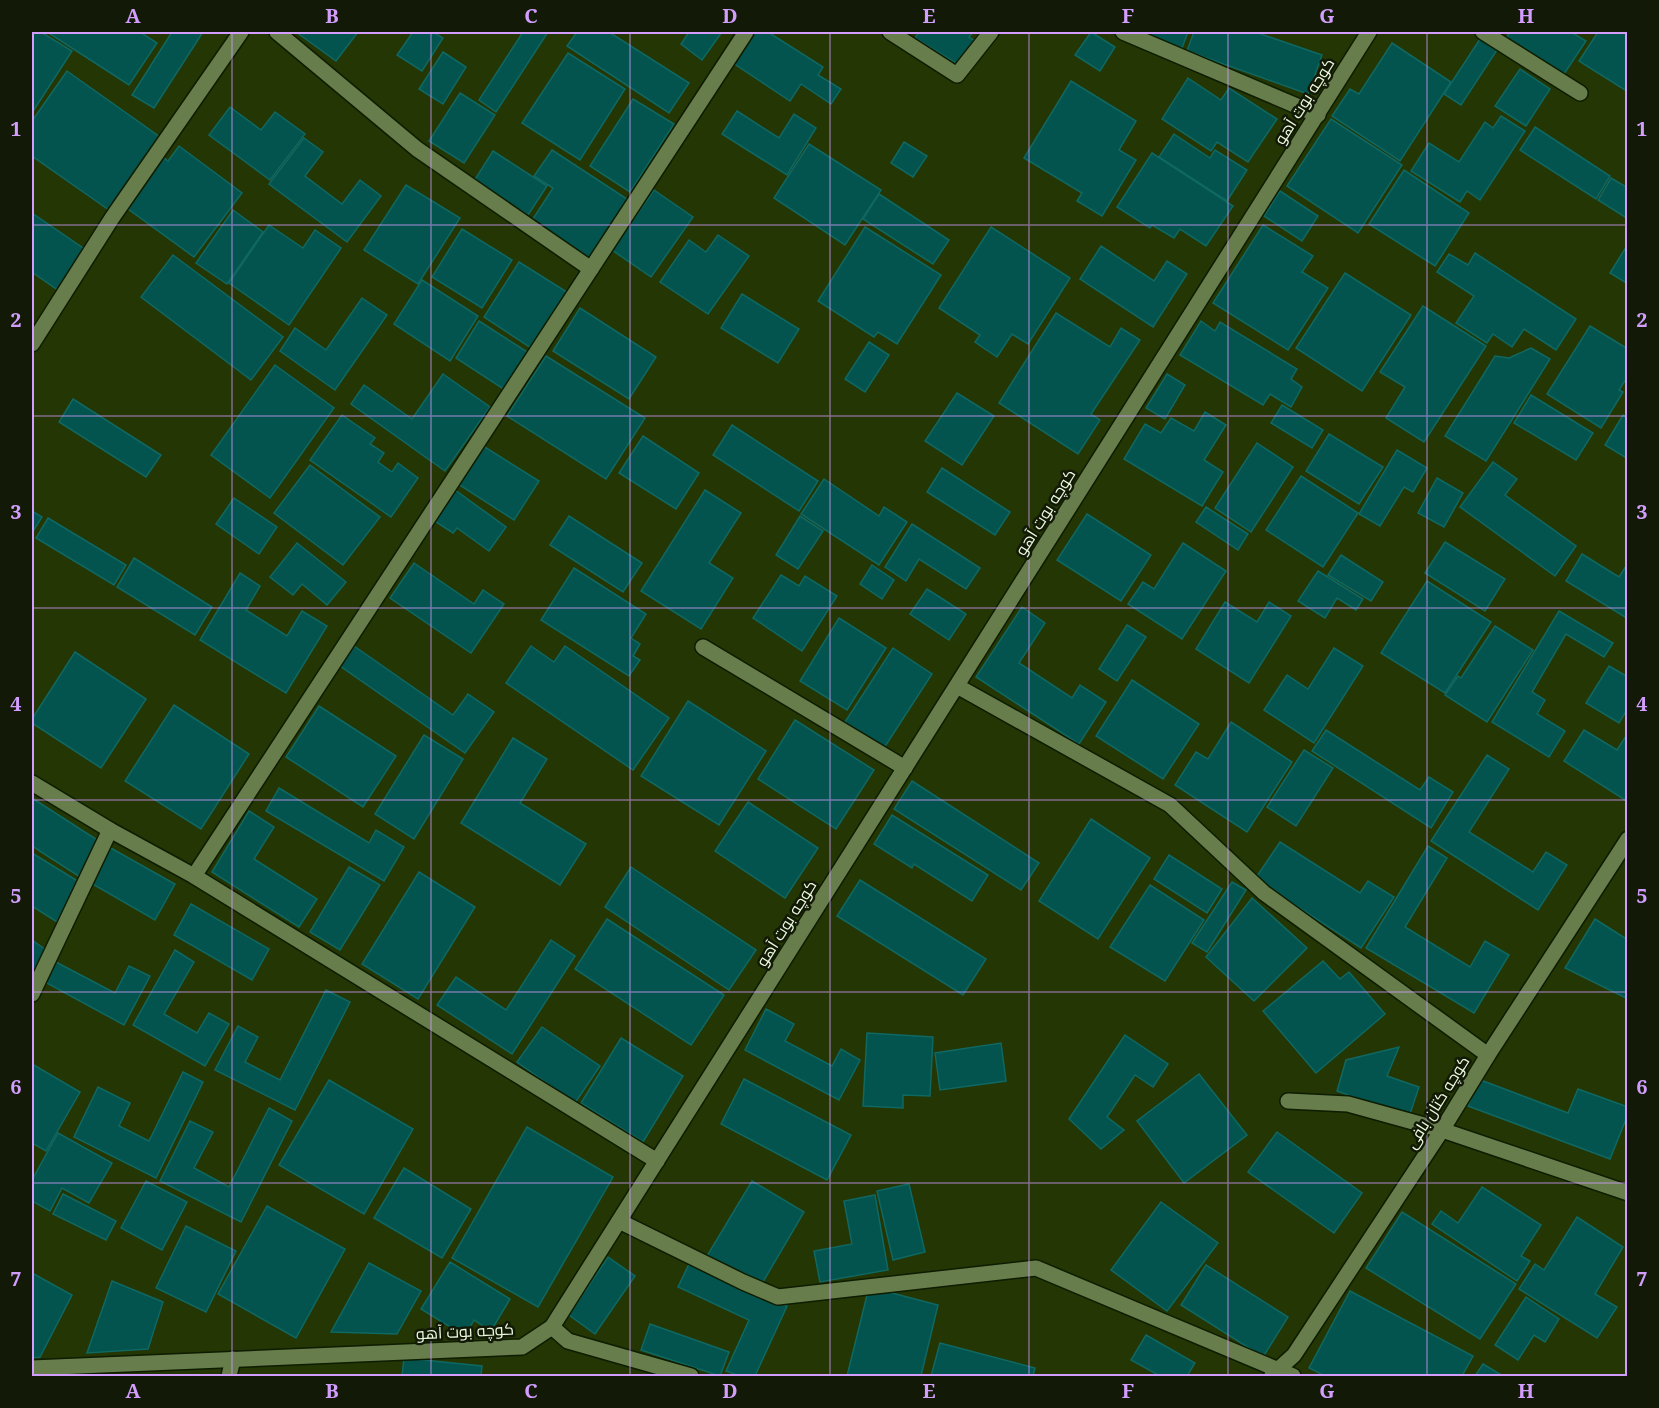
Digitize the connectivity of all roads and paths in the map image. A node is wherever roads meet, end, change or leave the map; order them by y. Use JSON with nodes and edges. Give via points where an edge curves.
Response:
{"nodes":[{"id":1,"x":240,"y":32,"type":"edge"},
{"id":2,"x":277,"y":32,"type":"edge"},
{"id":3,"x":746,"y":32,"type":"edge"},
{"id":4,"x":890,"y":32,"type":"edge"},
{"id":5,"x":991,"y":32,"type":"edge"},
{"id":6,"x":1123,"y":32,"type":"edge"},
{"id":7,"x":1369,"y":32,"type":"edge"},
{"id":8,"x":1483,"y":32,"type":"edge"},
{"id":9,"x":1580,"y":93,"type":"dead end"},
{"id":10,"x":1318,"y":115,"type":"junction"},
{"id":11,"x":591,"y":269,"type":"junction"},
{"id":12,"x":32,"y":344,"type":"edge"},
{"id":13,"x":703,"y":647,"type":"dead end"},
{"id":14,"x":957,"y":686,"type":"junction"},
{"id":15,"x":905,"y":768,"type":"junction"},
{"id":16,"x":32,"y":783,"type":"edge"},
{"id":17,"x":110,"y":830,"type":"junction"},
{"id":18,"x":1628,"y":839,"type":"edge"},
{"id":19,"x":194,"y":876,"type":"junction"},
{"id":20,"x":32,"y":994,"type":"edge"},
{"id":21,"x":1488,"y":1055,"type":"junction"},
{"id":22,"x":1288,"y":1101,"type":"dead end"},
{"id":23,"x":1442,"y":1130,"type":"junction"},
{"id":24,"x":657,"y":1161,"type":"junction"},
{"id":25,"x":1628,"y":1193,"type":"edge"},
{"id":26,"x":619,"y":1221,"type":"junction"},
{"id":27,"x":552,"y":1327,"type":"junction"},
{"id":28,"x":233,"y":1359,"type":"junction"},
{"id":29,"x":32,"y":1368,"type":"edge"},
{"id":30,"x":1274,"y":1373,"type":"edge"},
{"id":31,"x":229,"y":1377,"type":"edge"},
{"id":32,"x":691,"y":1377,"type":"edge"},
{"id":33,"x":1293,"y":1377,"type":"edge"}],
"edges":[{"from":1,"to":12,"type":"street","via":[[112,218]]},
{"from":2,"to":11,"type":"street","via":[[417,150]]},
{"from":3,"to":11,"type":"street"},
{"from":4,"to":5,"type":"street","via":[[957,75]]},
{"from":6,"to":10,"type":"street"},
{"from":7,"to":10,"type":"street","name":"کوچه بوت آهو"},
{"from":8,"to":9,"type":"street"},
{"from":10,"to":14,"type":"street","name":"کوچه بوت آهو"},
{"from":11,"to":19,"type":"street"},
{"from":13,"to":15,"type":"street"},
{"from":14,"to":15,"type":"street","name":"کوچه بوت آهو"},
{"from":14,"to":21,"type":"street","via":[[1170,805],[1264,893]]},
{"from":15,"to":24,"type":"street","name":"کوچه بوت آهو"},
{"from":16,"to":17,"type":"street"},
{"from":17,"to":19,"type":"street"},
{"from":17,"to":20,"type":"street"},
{"from":18,"to":21,"type":"street","name":"کوچه کتان بافی"},
{"from":19,"to":24,"type":"street"},
{"from":21,"to":23,"type":"street","name":"کوچه کتان بافی"},
{"from":22,"to":23,"type":"street","via":[[1348,1104]]},
{"from":23,"to":25,"type":"street"},
{"from":23,"to":30,"type":"street","name":"کوچه کتان بافی","via":[[1294,1356]]},
{"from":24,"to":26,"type":"street","name":"کوچه بوت آهو"},
{"from":26,"to":27,"type":"street","name":"کوچه بوت آهو"},
{"from":26,"to":30,"type":"street","via":[[778,1297],[1036,1268]]},
{"from":27,"to":28,"type":"street","name":"کوچه بوت آهو","via":[[522,1347]]},
{"from":27,"to":32,"type":"street","via":[[568,1341]]},
{"from":28,"to":29,"type":"street","name":"کوچه بوت آهو"},
{"from":28,"to":31,"type":"street"},
{"from":30,"to":33,"type":"street"}]}
